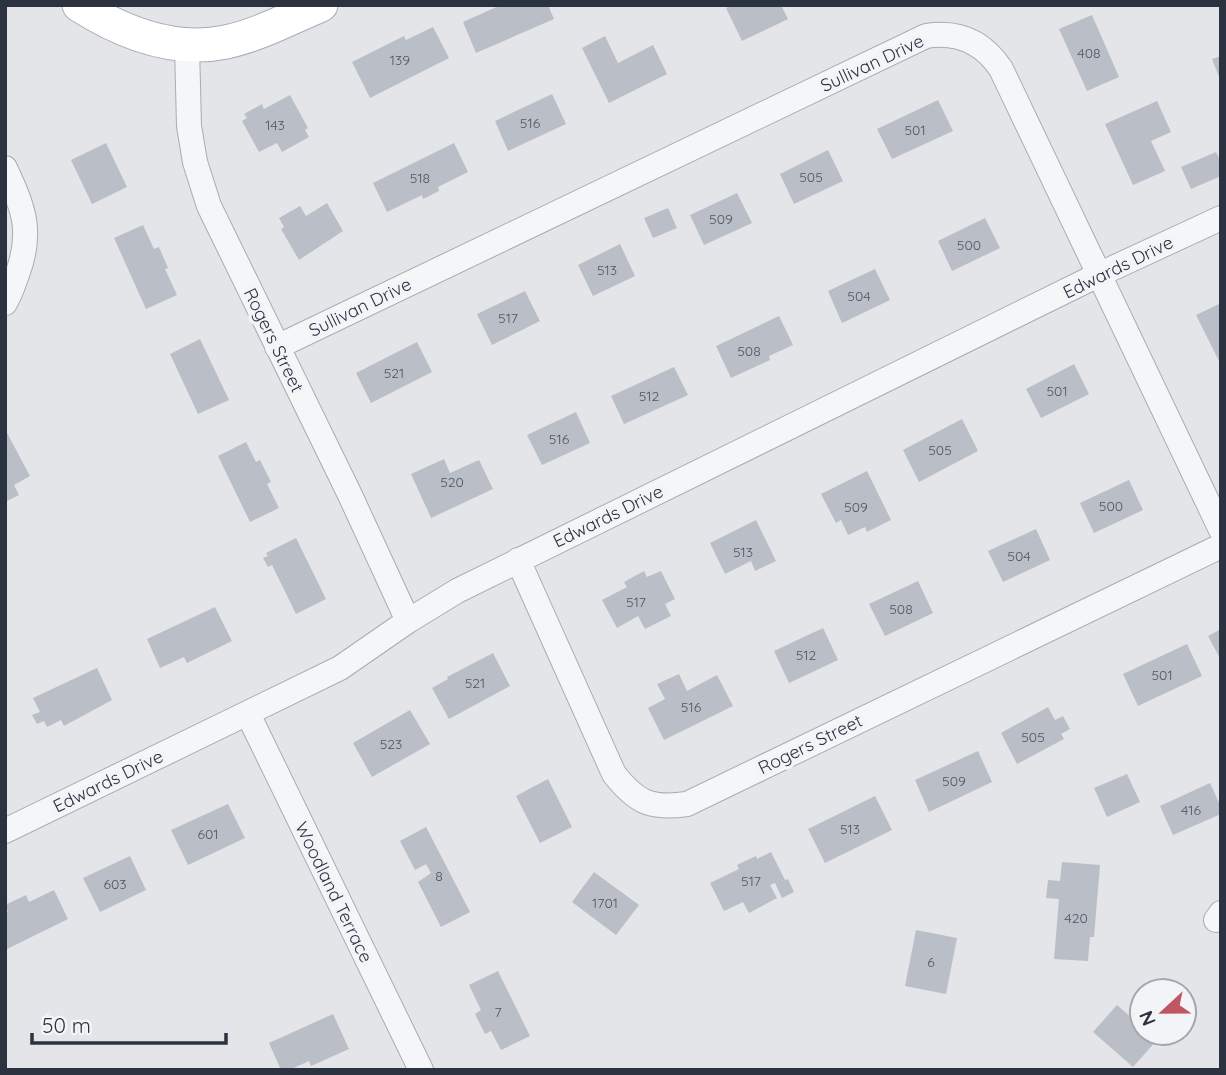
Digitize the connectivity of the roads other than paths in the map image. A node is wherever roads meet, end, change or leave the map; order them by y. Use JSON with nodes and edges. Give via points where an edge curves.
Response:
{"nodes":[{"id":1,"x":79,"y":5,"type":"edge"},
{"id":2,"x":321,"y":5,"type":"edge"},
{"id":3,"x":187,"y":46,"type":"junction"},
{"id":4,"x":5,"y":168,"type":"edge"},
{"id":5,"x":1221,"y":218,"type":"edge"},
{"id":6,"x":1098,"y":275,"type":"junction"},
{"id":7,"x":5,"y":303,"type":"edge"},
{"id":8,"x":277,"y":347,"type":"junction"},
{"id":9,"x":1221,"y":530,"type":"edge"},
{"id":10,"x":1221,"y":546,"type":"edge"},
{"id":11,"x":518,"y":560,"type":"junction"},
{"id":12,"x":408,"y":621,"type":"junction"},
{"id":13,"x":248,"y":714,"type":"junction"},
{"id":14,"x":5,"y":831,"type":"edge"},
{"id":15,"x":421,"y":1070,"type":"edge"}],
"edges":[{"from":1,"to":3,"type":"street","via":[[119,28]]},
{"from":2,"to":3,"type":"street","via":[[255,33]]},
{"from":3,"to":8,"type":"street","name":"Rogers Street","via":[[187,104],[195,162],[209,206]]},
{"from":4,"to":7,"type":"street","via":[[22,204],[26,228],[25,253]]},
{"from":5,"to":6,"type":"street","name":"Edwards Drive"},
{"from":6,"to":8,"type":"street","name":"Sullivan Drive","via":[[995,60],[981,46],[960,36],[941,34],[926,36]]},
{"from":6,"to":9,"type":"street","name":"Sullivan Drive"},
{"from":6,"to":11,"type":"street","name":"Edwards Drive"},
{"from":8,"to":12,"type":"street","name":"Rogers Street"},
{"from":10,"to":11,"type":"street","name":"Rogers Street","via":[[687,804],[664,807],[645,803],[628,792],[614,774]]},
{"from":11,"to":12,"type":"street","name":"Edwards Drive"},
{"from":12,"to":13,"type":"street","name":"Edwards Drive","via":[[340,668]]},
{"from":13,"to":14,"type":"street","name":"Edwards Drive"},
{"from":13,"to":15,"type":"street","name":"Woodland Terrace"}]}
